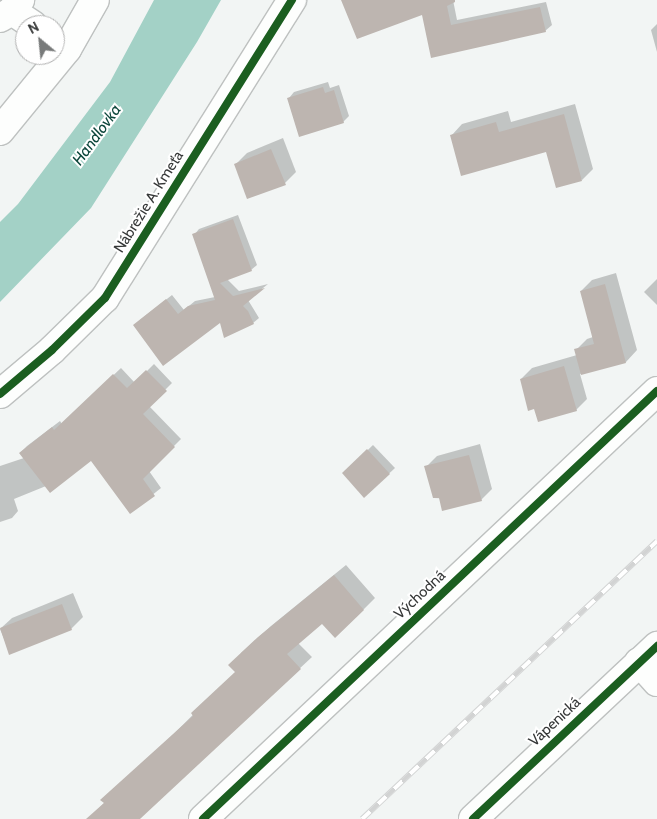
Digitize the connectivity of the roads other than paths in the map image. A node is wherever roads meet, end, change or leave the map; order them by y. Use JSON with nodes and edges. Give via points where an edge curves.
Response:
{"nodes":[{"id":1,"x":95,"y":0,"type":"edge"},
{"id":2,"x":292,"y":0,"type":"edge"},
{"id":3,"x":65,"y":40,"type":"edge"},
{"id":4,"x":47,"y":65,"type":"edge"},
{"id":5,"x":0,"y":131,"type":"edge"},
{"id":6,"x":657,"y":391,"type":"edge"},
{"id":7,"x":0,"y":394,"type":"edge"},
{"id":8,"x":651,"y":663,"type":"edge"},
{"id":9,"x":203,"y":819,"type":"edge"},
{"id":10,"x":473,"y":819,"type":"edge"}],
"edges":[{"from":1,"to":3,"type":"street"},
{"from":2,"to":7,"type":"street","name":"Nábrežie A. Kmeťa","via":[[104,298],[52,350]]},
{"from":4,"to":5,"type":"street"},
{"from":6,"to":9,"type":"street","name":"Východná"},
{"from":8,"to":10,"type":"street","name":"Vápenická"}]}
